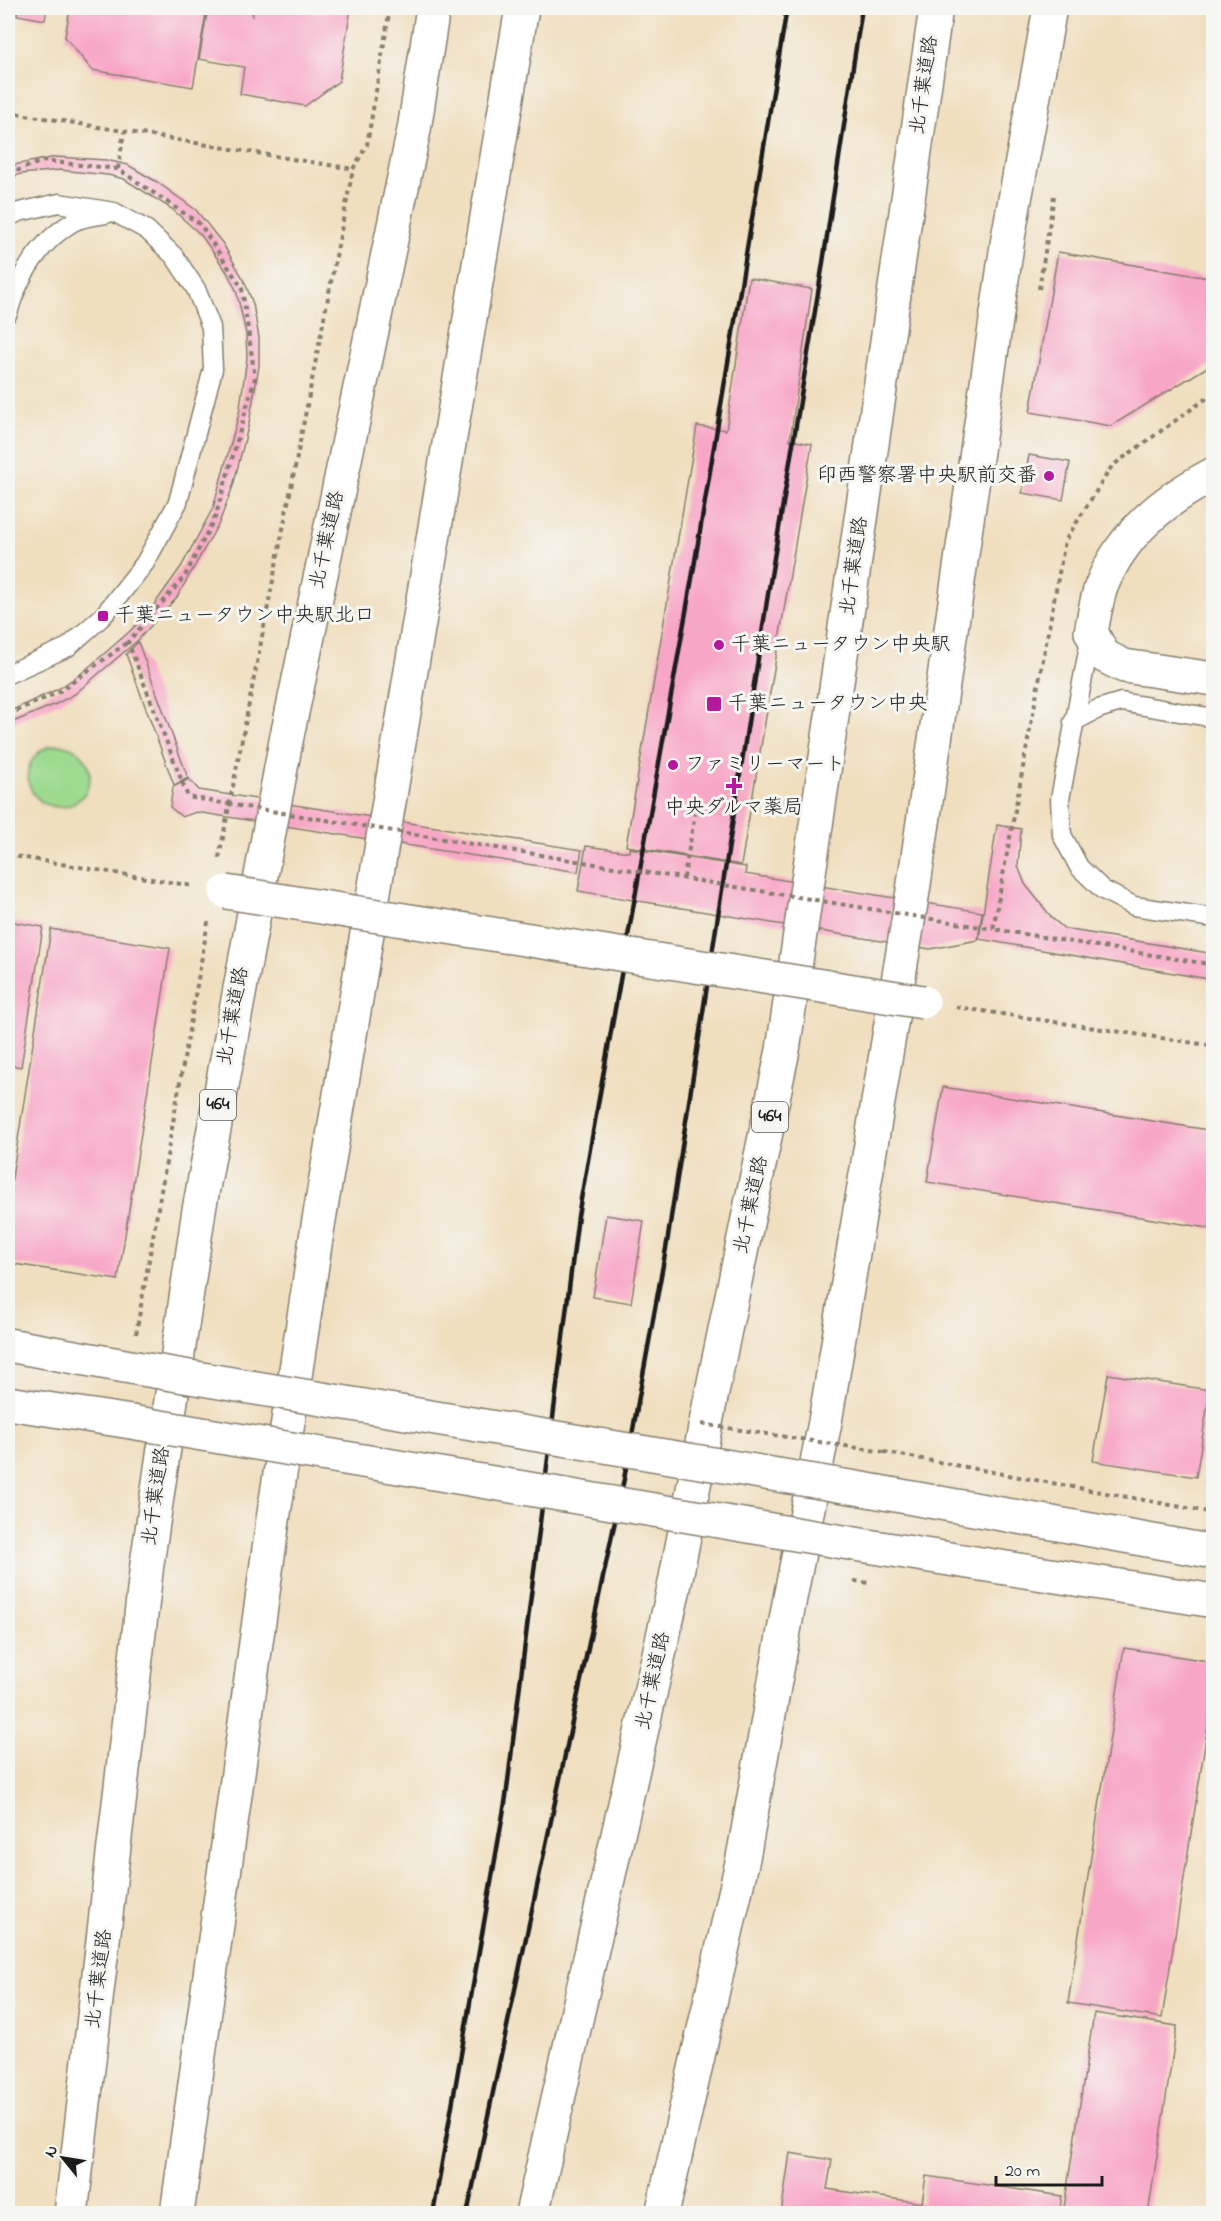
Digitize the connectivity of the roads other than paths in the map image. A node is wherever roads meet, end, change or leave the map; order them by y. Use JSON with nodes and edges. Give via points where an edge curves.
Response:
{"nodes":[{"id":1,"x":433,"y":8,"type":"edge"},
{"id":2,"x":522,"y":8,"type":"edge"},
{"id":3,"x":936,"y":8,"type":"edge"},
{"id":4,"x":1050,"y":8,"type":"edge"},
{"id":5,"x":114,"y":212,"type":"junction"},
{"id":6,"x":8,"y":217,"type":"edge"},
{"id":7,"x":8,"y":313,"type":"edge"},
{"id":8,"x":1214,"y":474,"type":"edge"},
{"id":9,"x":1091,"y":632,"type":"junction"},
{"id":10,"x":8,"y":674,"type":"edge"},
{"id":11,"x":1214,"y":679,"type":"edge"},
{"id":12,"x":1214,"y":718,"type":"edge"},
{"id":13,"x":1073,"y":722,"type":"junction"},
{"id":14,"x":220,"y":891,"type":"road end"},
{"id":15,"x":1214,"y":918,"type":"edge"},
{"id":16,"x":923,"y":1002,"type":"road end"},
{"id":17,"x":8,"y":1345,"type":"edge"},
{"id":18,"x":8,"y":1403,"type":"edge"},
{"id":19,"x":1214,"y":1552,"type":"edge"},
{"id":20,"x":1214,"y":1601,"type":"edge"},
{"id":21,"x":71,"y":2214,"type":"edge"},
{"id":22,"x":177,"y":2214,"type":"edge"},
{"id":23,"x":532,"y":2214,"type":"edge"},
{"id":24,"x":662,"y":2214,"type":"edge"}],
"edges":[{"from":1,"to":21,"type":"main road","name":"北千葉道路","number":"464","via":[[414,130],[286,741],[199,1210],[147,1564]]},
{"from":2,"to":22,"type":"main road","via":[[317,1232]]},
{"from":3,"to":23,"type":"main road","name":"北千葉道路","number":"464","via":[[783,1050],[674,1588]]},
{"from":4,"to":24,"type":"main road","via":[[1008,237],[914,891],[827,1410],[743,1858]]},
{"from":5,"to":6,"type":"lane","via":[[59,203]]},
{"from":5,"to":7,"type":"lane","via":[[75,221],[46,243],[22,276]]},
{"from":5,"to":10,"type":"lane","via":[[147,230],[174,256],[196,289],[211,327],[213,369],[178,502],[145,563],[103,616],[68,647]]},
{"from":8,"to":9,"type":"main road","via":[[1166,502],[1122,547],[1101,587]]},
{"from":9,"to":11,"type":"main road","via":[[1104,656],[1124,666]]},
{"from":9,"to":13,"type":"lane"},
{"from":12,"to":13,"type":"lane","via":[[1121,702]]},
{"from":13,"to":15,"type":"lane","via":[[1060,799],[1062,835],[1079,867],[1103,890],[1134,906]]},
{"from":14,"to":16,"type":"main road","bridge":true},
{"from":17,"to":19,"type":"main road","bridge":true,"via":[[136,1352]]},
{"from":18,"to":20,"type":"main road","bridge":true}]}
